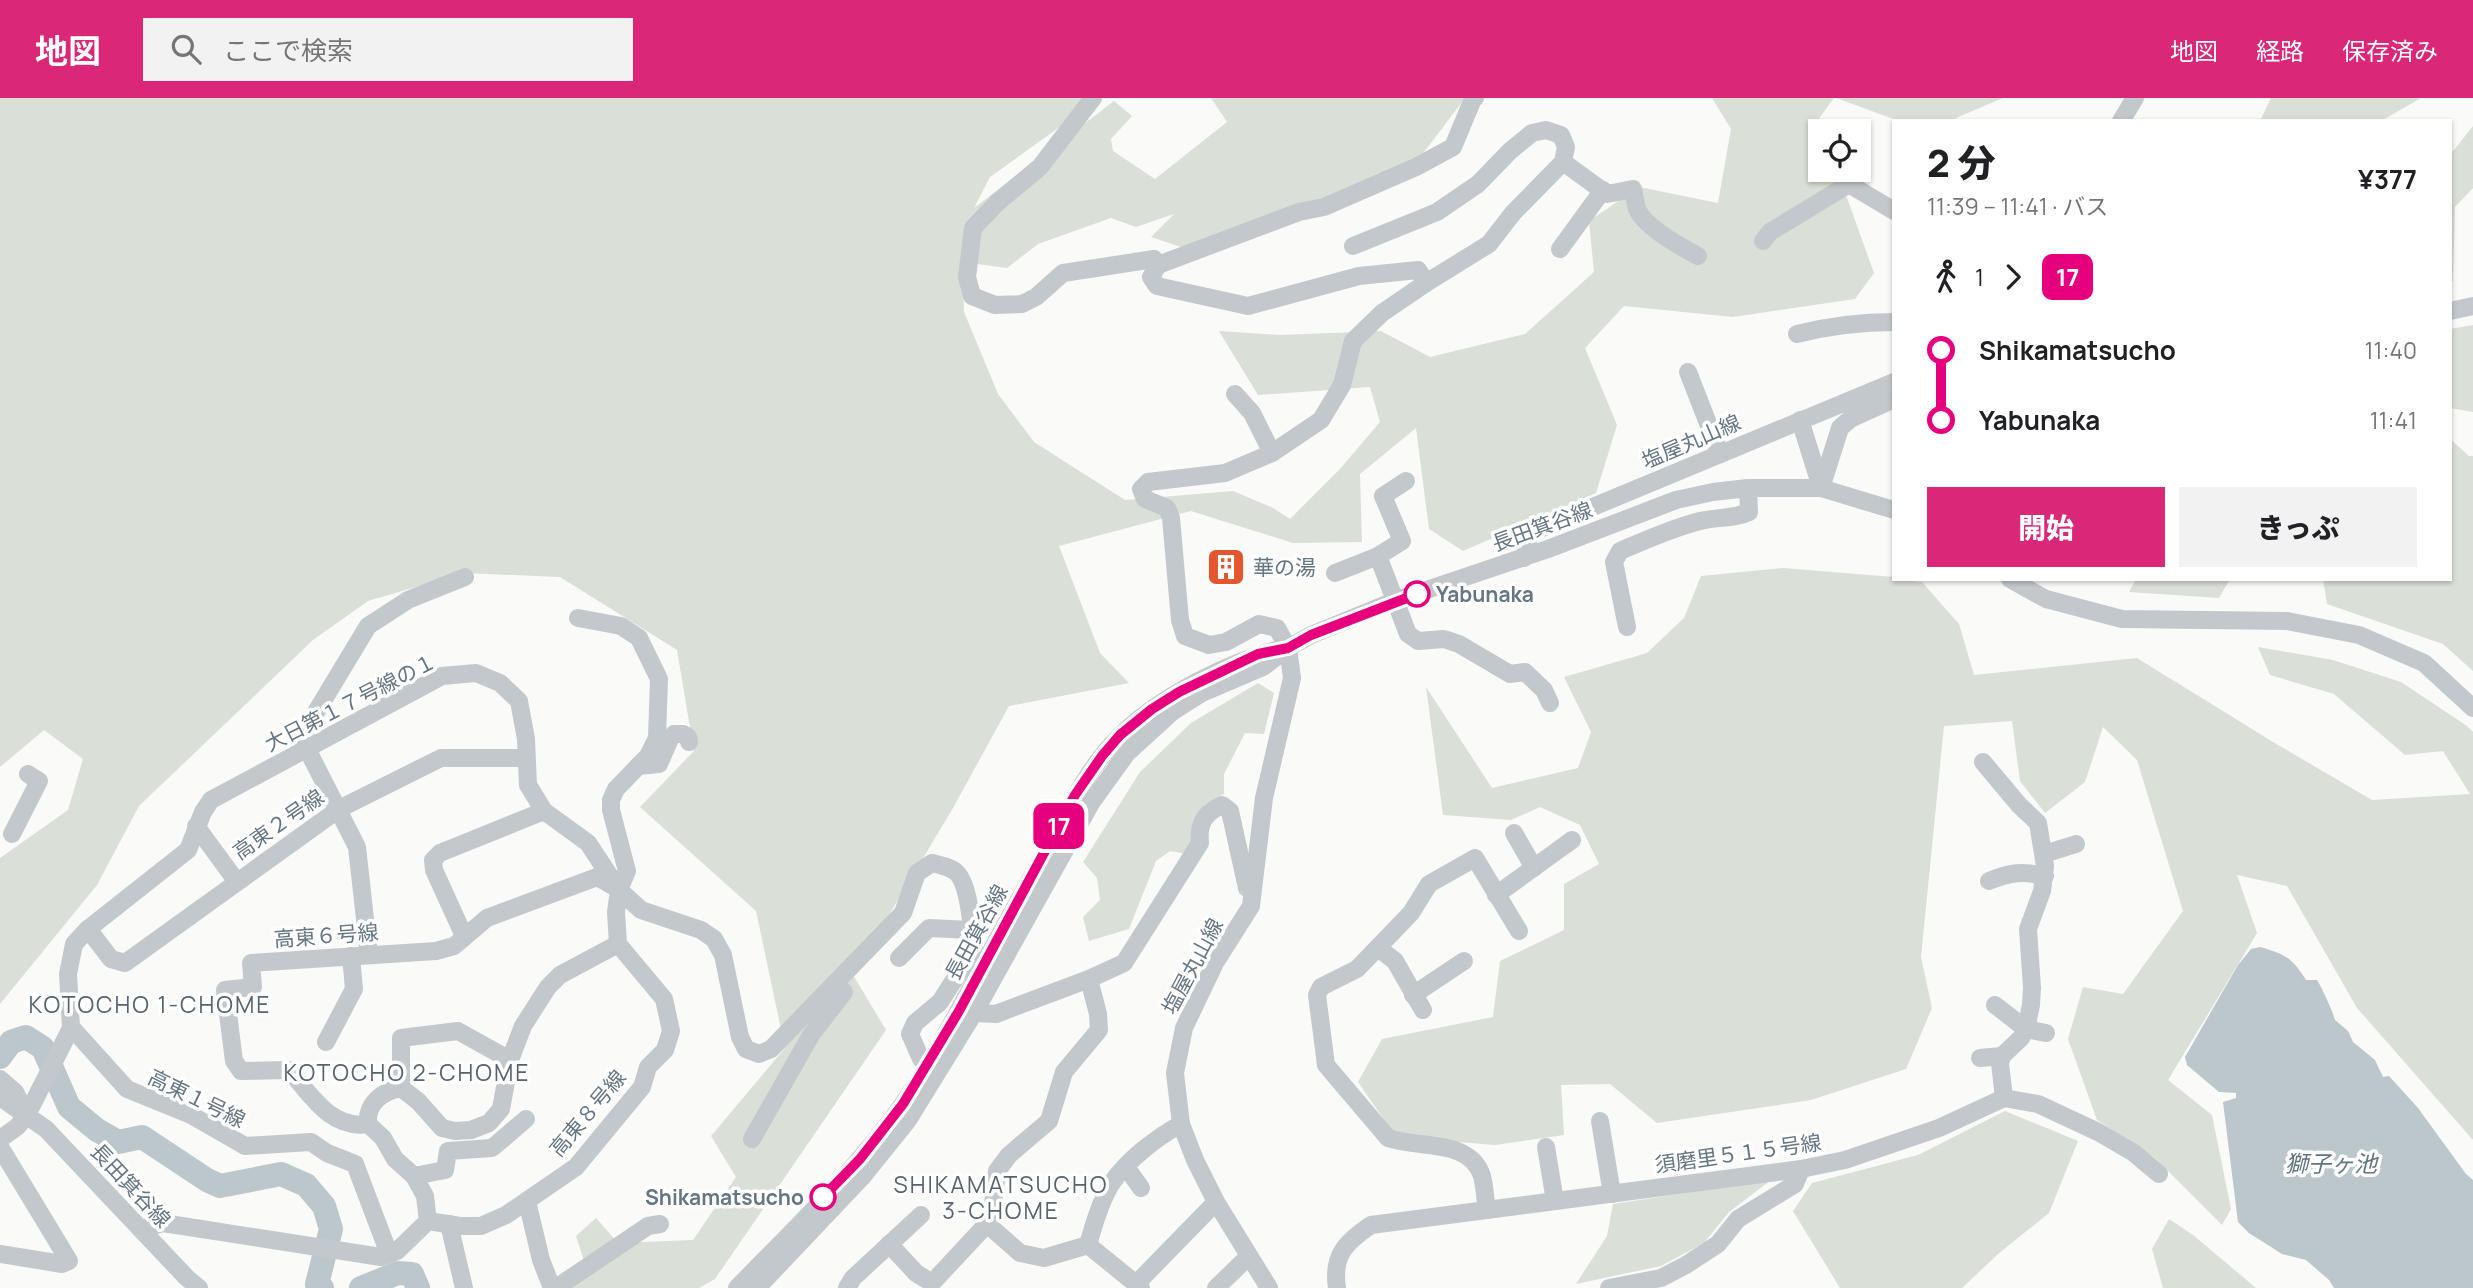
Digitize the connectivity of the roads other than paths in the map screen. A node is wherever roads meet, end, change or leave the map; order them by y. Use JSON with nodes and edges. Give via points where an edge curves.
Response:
{"nodes":[{"id":1,"x":1093,"y":98,"type":"edge"},
{"id":2,"x":1475,"y":98,"type":"edge"},
{"id":3,"x":2135,"y":98,"type":"edge"},
{"id":4,"x":2122,"y":119,"type":"edge"},
{"id":5,"x":1563,"y":162,"type":"junction"},
{"id":6,"x":1603,"y":190,"type":"junction"},
{"id":7,"x":1892,"y":210,"type":"edge"},
{"id":8,"x":1763,"y":241,"type":"dead end"},
{"id":9,"x":1353,"y":246,"type":"dead end"},
{"id":10,"x":1560,"y":249,"type":"dead end"},
{"id":11,"x":1698,"y":256,"type":"dead end"},
{"id":12,"x":1158,"y":265,"type":"junction"},
{"id":13,"x":1426,"y":283,"type":"junction"},
{"id":14,"x":2473,"y":306,"type":"edge"},
{"id":15,"x":2452,"y":311,"type":"edge"},
{"id":16,"x":1892,"y":322,"type":"edge"},
{"id":17,"x":1797,"y":334,"type":"dead end"},
{"id":18,"x":1688,"y":372,"type":"dead end"},
{"id":19,"x":1892,"y":383,"type":"edge"},
{"id":20,"x":1235,"y":394,"type":"dead end"},
{"id":21,"x":1892,"y":400,"type":"edge"},
{"id":22,"x":1800,"y":420,"type":"junction"},
{"id":23,"x":1272,"y":453,"type":"junction"},
{"id":24,"x":1720,"y":454,"type":"junction"},
{"id":25,"x":1406,"y":481,"type":"dead end"},
{"id":26,"x":1748,"y":488,"type":"junction"},
{"id":27,"x":1821,"y":488,"type":"junction"},
{"id":28,"x":1892,"y":509,"type":"edge"},
{"id":29,"x":1378,"y":556,"type":"junction"},
{"id":30,"x":1524,"y":558,"type":"junction"},
{"id":31,"x":1335,"y":573,"type":"dead end"},
{"id":32,"x":465,"y":577,"type":"dead end"},
{"id":33,"x":2014,"y":581,"type":"edge"},
{"id":34,"x":1394,"y":601,"type":"junction"},
{"id":35,"x":578,"y":618,"type":"dead end"},
{"id":36,"x":1627,"y":626,"type":"dead end"},
{"id":37,"x":1288,"y":648,"type":"junction"},
{"id":38,"x":1550,"y":703,"type":"dead end"},
{"id":39,"x":2473,"y":708,"type":"edge"},
{"id":40,"x":689,"y":743,"type":"dead end"},
{"id":41,"x":305,"y":748,"type":"junction"},
{"id":42,"x":526,"y":758,"type":"junction"},
{"id":43,"x":1983,"y":762,"type":"dead end"},
{"id":44,"x":638,"y":766,"type":"junction"},
{"id":45,"x":27,"y":774,"type":"dead end"},
{"id":46,"x":339,"y":808,"type":"junction"},
{"id":47,"x":544,"y":811,"type":"junction"},
{"id":48,"x":196,"y":826,"type":"junction"},
{"id":49,"x":11,"y":833,"type":"edge"},
{"id":50,"x":1514,"y":834,"type":"dead end"},
{"id":51,"x":1572,"y":840,"type":"dead end"},
{"id":52,"x":2076,"y":844,"type":"dead end"},
{"id":53,"x":2044,"y":854,"type":"junction"},
{"id":54,"x":1534,"y":868,"type":"junction"},
{"id":55,"x":2045,"y":876,"type":"junction"},
{"id":56,"x":1989,"y":881,"type":"dead end"},
{"id":57,"x":237,"y":882,"type":"junction"},
{"id":58,"x":619,"y":890,"type":"junction"},
{"id":59,"x":1496,"y":895,"type":"junction"},
{"id":60,"x":1251,"y":906,"type":"junction"},
{"id":61,"x":88,"y":929,"type":"junction"},
{"id":62,"x":971,"y":930,"type":"junction"},
{"id":63,"x":1519,"y":931,"type":"dead end"},
{"id":64,"x":464,"y":936,"type":"junction"},
{"id":65,"x":618,"y":944,"type":"junction"},
{"id":66,"x":1378,"y":947,"type":"junction"},
{"id":67,"x":369,"y":955,"type":"junction"},
{"id":68,"x":351,"y":956,"type":"junction"},
{"id":69,"x":899,"y":958,"type":"dead end"},
{"id":70,"x":1464,"y":961,"type":"dead end"},
{"id":71,"x":1089,"y":979,"type":"junction"},
{"id":72,"x":835,"y":983,"type":"junction"},
{"id":73,"x":1995,"y":1004,"type":"dead end"},
{"id":74,"x":974,"y":1013,"type":"junction"},
{"id":75,"x":71,"y":1028,"type":"junction"},
{"id":76,"x":2025,"y":1029,"type":"junction"},
{"id":77,"x":2046,"y":1033,"type":"dead end"},
{"id":78,"x":326,"y":1042,"type":"dead end"},
{"id":79,"x":2002,"y":1056,"type":"junction"},
{"id":80,"x":1980,"y":1058,"type":"dead end"},
{"id":81,"x":510,"y":1060,"type":"junction"},
{"id":82,"x":930,"y":1061,"type":"junction"},
{"id":83,"x":0,"y":1079,"type":"edge"},
{"id":84,"x":401,"y":1087,"type":"junction"},
{"id":85,"x":0,"y":1097,"type":"edge"},
{"id":86,"x":2004,"y":1098,"type":"junction"},
{"id":87,"x":27,"y":1115,"type":"junction"},
{"id":88,"x":526,"y":1119,"type":"dead end"},
{"id":89,"x":1600,"y":1121,"type":"dead end"},
{"id":90,"x":368,"y":1124,"type":"junction"},
{"id":91,"x":1181,"y":1124,"type":"junction"},
{"id":92,"x":0,"y":1139,"type":"edge"},
{"id":93,"x":752,"y":1139,"type":"dead end"},
{"id":94,"x":0,"y":1147,"type":"edge"},
{"id":95,"x":1546,"y":1147,"type":"dead end"},
{"id":96,"x":1126,"y":1167,"type":"junction"},
{"id":97,"x":1801,"y":1170,"type":"junction"},
{"id":98,"x":2159,"y":1174,"type":"dead end"},
{"id":99,"x":414,"y":1176,"type":"junction"},
{"id":100,"x":1141,"y":1188,"type":"dead end"},
{"id":101,"x":1612,"y":1194,"type":"junction"},
{"id":102,"x":527,"y":1201,"type":"junction"},
{"id":103,"x":1555,"y":1201,"type":"junction"},
{"id":104,"x":1216,"y":1202,"type":"junction"},
{"id":105,"x":1487,"y":1210,"type":"junction"},
{"id":106,"x":920,"y":1215,"type":"dead end"},
{"id":107,"x":428,"y":1221,"type":"junction"},
{"id":108,"x":449,"y":1224,"type":"junction"},
{"id":109,"x":660,"y":1224,"type":"dead end"},
{"id":110,"x":987,"y":1224,"type":"junction"},
{"id":111,"x":141,"y":1229,"type":"junction"},
{"id":112,"x":889,"y":1244,"type":"junction"},
{"id":113,"x":1088,"y":1245,"type":"junction"},
{"id":114,"x":0,"y":1254,"type":"edge"},
{"id":115,"x":383,"y":1255,"type":"junction"},
{"id":116,"x":1249,"y":1256,"type":"junction"},
{"id":117,"x":776,"y":1268,"type":"junction"},
{"id":118,"x":1138,"y":1286,"type":"edge"},
{"id":119,"x":199,"y":1288,"type":"edge"},
{"id":120,"x":464,"y":1288,"type":"edge"},
{"id":121,"x":554,"y":1288,"type":"edge"},
{"id":122,"x":737,"y":1288,"type":"edge"},
{"id":123,"x":757,"y":1288,"type":"edge"},
{"id":124,"x":779,"y":1288,"type":"edge"},
{"id":125,"x":847,"y":1288,"type":"edge"},
{"id":126,"x":1216,"y":1288,"type":"edge"},
{"id":127,"x":1269,"y":1288,"type":"edge"},
{"id":128,"x":1337,"y":1288,"type":"edge"},
{"id":129,"x":1609,"y":1288,"type":"edge"}],
"edges":[{"from":1,"to":12,"type":"street","via":[[1040,167],[973,228],[967,277],[972,296],[995,305],[1022,304],[1063,273],[1154,259]]},
{"from":2,"to":12,"type":"street","via":[[1453,147],[1416,167],[1324,207],[1299,212]]},
{"from":3,"to":4,"type":"street"},
{"from":5,"to":6,"type":"street"},
{"from":5,"to":9,"type":"street","via":[[1566,147],[1561,135],[1546,130],[1532,133],[1478,184],[1437,212]]},
{"from":5,"to":13,"type":"street","via":[[1489,244]]},
{"from":6,"to":10,"type":"street"},
{"from":6,"to":11,"type":"street","via":[[1608,194],[1633,188],[1637,209],[1674,250]]},
{"from":7,"to":8,"type":"street","via":[[1849,184],[1770,232]]},
{"from":12,"to":13,"type":"street","via":[[1152,277],[1157,286],[1248,306],[1359,275],[1418,270]]},
{"from":13,"to":23,"type":"street","via":[[1382,313],[1353,341],[1342,385],[1321,420]]},
{"from":14,"to":15,"type":"street"},
{"from":16,"to":17,"type":"street"},
{"from":18,"to":24,"type":"street"},
{"from":19,"to":22,"type":"street","name":"塩屋丸山線"},
{"from":20,"to":23,"type":"street","via":[[1252,413]]},
{"from":21,"to":27,"type":"street","via":[[1856,415],[1840,428]]},
{"from":22,"to":24,"type":"street","name":"塩屋丸山線"},
{"from":22,"to":27,"type":"street"},
{"from":23,"to":37,"type":"street","via":[[1225,473],[1148,482],[1141,489],[1145,499],[1167,508],[1171,517],[1185,636],[1209,645],[1268,624],[1276,628]]},
{"from":24,"to":30,"type":"street","name":"塩屋丸山線","via":[[1530,533]]},
{"from":25,"to":29,"type":"street","via":[[1383,496],[1402,541]]},
{"from":26,"to":27,"type":"street","name":"長田箕谷線"},
{"from":26,"to":30,"type":"street","name":"長田箕谷線","via":[[1667,503]]},
{"from":26,"to":36,"type":"street","via":[[1749,512],[1696,522],[1620,551],[1614,562]]},
{"from":27,"to":28,"type":"street","name":"長田箕谷線"},
{"from":29,"to":31,"type":"street"},
{"from":29,"to":34,"type":"street"},
{"from":30,"to":34,"type":"street","name":"長田箕谷線"},
{"from":32,"to":41,"type":"street","via":[[408,600],[368,626],[301,737]]},
{"from":33,"to":39,"type":"street","via":[[2046,599],[2122,619],[2287,621],[2359,635],[2424,663]]},
{"from":34,"to":37,"type":"street","name":"長田箕谷線"},
{"from":34,"to":38,"type":"street","via":[[1408,634],[1418,641],[1459,643],[1510,674],[1525,672]]},
{"from":35,"to":44,"type":"street","via":[[621,626],[639,638],[659,679],[657,738]]},
{"from":37,"to":60,"type":"street","name":"塩屋丸山線","via":[[1292,683],[1264,798]]},
{"from":37,"to":74,"type":"street","name":"長田箕谷線","via":[[1263,667],[1172,712],[1127,753],[1091,803]]},
{"from":37,"to":82,"type":"street","name":"長田箕谷線","via":[[1258,654],[1179,692],[1131,726],[1102,756],[1075,795]]},
{"from":40,"to":44,"type":"street","via":[[688,737],[674,734],[659,765]]},
{"from":41,"to":42,"type":"street","name":"大日第１７号線の１","via":[[442,676],[476,673],[500,682],[519,701]]},
{"from":41,"to":46,"type":"street"},
{"from":41,"to":48,"type":"street","name":"大日第１７号線の１","via":[[211,800]]},
{"from":42,"to":46,"type":"street","name":"高東２号線","via":[[441,758]]},
{"from":42,"to":47,"type":"street","name":"大日第１７号線の１","via":[[528,785]]},
{"from":43,"to":53,"type":"street","via":[[2019,805],[2044,822]]},
{"from":44,"to":58,"type":"street","via":[[611,800],[627,871]]},
{"from":45,"to":49,"type":"street","via":[[40,781]]},
{"from":46,"to":57,"type":"street","name":"高東２号線"},
{"from":46,"to":67,"type":"street","via":[[357,846]]},
{"from":47,"to":58,"type":"street","name":"大日第１７号線の１","via":[[588,843]]},
{"from":47,"to":64,"type":"street","via":[[440,853],[433,860]]},
{"from":48,"to":57,"type":"street"},
{"from":48,"to":61,"type":"street","name":"大日第１７号線の１","via":[[188,850]]},
{"from":50,"to":54,"type":"street"},
{"from":51,"to":54,"type":"street"},
{"from":52,"to":53,"type":"street"},
{"from":53,"to":55,"type":"street"},
{"from":54,"to":59,"type":"street"},
{"from":55,"to":56,"type":"street","via":[[2026,872]]},
{"from":55,"to":76,"type":"street","via":[[2028,929],[2032,988]]},
{"from":57,"to":61,"type":"street","name":"高東２号線","via":[[125,963],[111,959]]},
{"from":58,"to":64,"type":"street","name":"高東６号線","via":[[597,877],[487,918]]},
{"from":58,"to":65,"type":"street"},
{"from":58,"to":72,"type":"street","name":"大日第１７号線の１","via":[[641,910],[701,930],[714,939],[723,955],[746,1049],[759,1054],[771,1049]]},
{"from":59,"to":63,"type":"street"},
{"from":59,"to":66,"type":"street","via":[[1475,858],[1429,884],[1411,913]]},
{"from":60,"to":71,"type":"street","via":[[1230,811],[1222,805],[1208,811],[1199,828],[1200,843],[1124,963]]},
{"from":60,"to":91,"type":"street","name":"塩屋丸山線","via":[[1215,963],[1184,1028],[1175,1073]]},
{"from":61,"to":75,"type":"street","name":"大日第１７号線の１","via":[[74,944],[68,974]]},
{"from":62,"to":69,"type":"street","via":[[929,928]]},
{"from":62,"to":72,"type":"street","name":"大日第１７号線の１","via":[[965,887],[958,874],[932,863],[917,873],[903,913]]},
{"from":62,"to":82,"type":"street","via":[[974,949],[940,1002],[915,1023],[910,1034],[921,1059]]},
{"from":64,"to":67,"type":"street","name":"高東６号線","via":[[454,946],[436,951]]},
{"from":65,"to":81,"type":"street","via":[[560,975],[548,987],[523,1026]]},
{"from":65,"to":102,"type":"street","name":"高東８号線","via":[[664,999],[671,1031],[665,1050],[648,1067],[642,1087],[576,1167]]},
{"from":66,"to":70,"type":"street","via":[[1395,961],[1418,1003]]},
{"from":66,"to":105,"type":"street","via":[[1357,969],[1321,987],[1317,995],[1326,1065],[1388,1138],[1459,1151],[1473,1160],[1481,1175]]},
{"from":67,"to":68,"type":"street","name":"高東６号線"},
{"from":68,"to":78,"type":"street","via":[[354,989]]},
{"from":68,"to":90,"type":"street","name":"高東６号線","via":[[251,962],[253,987],[225,990],[234,1061],[241,1071],[289,1070],[338,1121]]},
{"from":71,"to":74,"type":"street","via":[[996,1014]]},
{"from":71,"to":110,"type":"street","via":[[1099,1030],[1064,1072],[1049,1121],[1009,1155],[998,1171]]},
{"from":72,"to":93,"type":"street","via":[[844,992],[811,1035]]},
{"from":73,"to":76,"type":"street"},
{"from":74,"to":117,"type":"street","name":"長田箕谷線","via":[[892,1141]]},
{"from":75,"to":87,"type":"street"},
{"from":75,"to":115,"type":"street","name":"高東１号線","via":[[127,1089],[191,1115],[245,1146],[311,1142],[355,1164]]},
{"from":76,"to":77,"type":"street"},
{"from":76,"to":79,"type":"street"},
{"from":79,"to":80,"type":"street"},
{"from":79,"to":86,"type":"street"},
{"from":81,"to":84,"type":"street","via":[[458,1031],[401,1038]]},
{"from":81,"to":84,"type":"street","via":[[501,1109],[489,1123],[471,1130],[442,1128]]},
{"from":82,"to":122,"type":"street","name":"長田箕谷線","via":[[860,1159]]},
{"from":83,"to":87,"type":"street","name":"長田箕谷線","via":[[15,1092]]},
{"from":84,"to":90,"type":"street","via":[[385,1091],[373,1104]]},
{"from":85,"to":87,"type":"street","name":"長田箕谷線"},
{"from":86,"to":97,"type":"street","name":"須磨里５１５号線","via":[[1939,1128]]},
{"from":86,"to":98,"type":"street","via":[[2038,1104],[2098,1132]]},
{"from":87,"to":92,"type":"street"},
{"from":87,"to":111,"type":"street","name":"長田箕谷線","via":[[53,1136]]},
{"from":88,"to":99,"type":"street","via":[[492,1149],[448,1151],[445,1170]]},
{"from":89,"to":101,"type":"street"},
{"from":90,"to":99,"type":"street"},
{"from":91,"to":96,"type":"street","via":[[1161,1135]]},
{"from":91,"to":104,"type":"street","name":"塩屋丸山線"},
{"from":94,"to":114,"type":"street","via":[[69,1261],[62,1264]]},
{"from":95,"to":103,"type":"street"},
{"from":96,"to":100,"type":"street"},
{"from":96,"to":113,"type":"street","via":[[1100,1207]]},
{"from":97,"to":101,"type":"street","name":"須磨里５１５号線"},
{"from":97,"to":129,"type":"street","via":[[1796,1184],[1738,1219],[1718,1244],[1686,1265],[1661,1278]]},
{"from":99,"to":107,"type":"street","via":[[425,1196]]},
{"from":101,"to":103,"type":"street","name":"須磨里５１５号線"},
{"from":102,"to":108,"type":"street","name":"高東８号線","via":[[481,1226]]},
{"from":102,"to":121,"type":"street","via":[[541,1260]]},
{"from":103,"to":105,"type":"street","name":"須磨里５１５号線"},
{"from":104,"to":116,"type":"street","name":"塩屋丸山線"},
{"from":104,"to":118,"type":"street"},
{"from":105,"to":128,"type":"street","name":"須磨里５１５号線","via":[[1371,1225],[1352,1238],[1339,1255]]},
{"from":106,"to":112,"type":"street"},
{"from":107,"to":108,"type":"street","name":"高東８号線"},
{"from":107,"to":115,"type":"street","via":[[397,1251]]},
{"from":108,"to":120,"type":"street"},
{"from":109,"to":121,"type":"street","via":[[648,1226]]},
{"from":110,"to":112,"type":"street","via":[[932,1283]]},
{"from":110,"to":113,"type":"street","via":[[1020,1253],[1044,1258]]},
{"from":111,"to":115,"type":"street","via":[[163,1223]]},
{"from":111,"to":119,"type":"street","name":"長田箕谷線"},
{"from":112,"to":125,"type":"street"},
{"from":113,"to":118,"type":"street"},
{"from":116,"to":126,"type":"street"},
{"from":116,"to":127,"type":"street","name":"塩屋丸山線"},
{"from":117,"to":123,"type":"street","name":"長田箕谷線"},
{"from":117,"to":124,"type":"street"}]}
